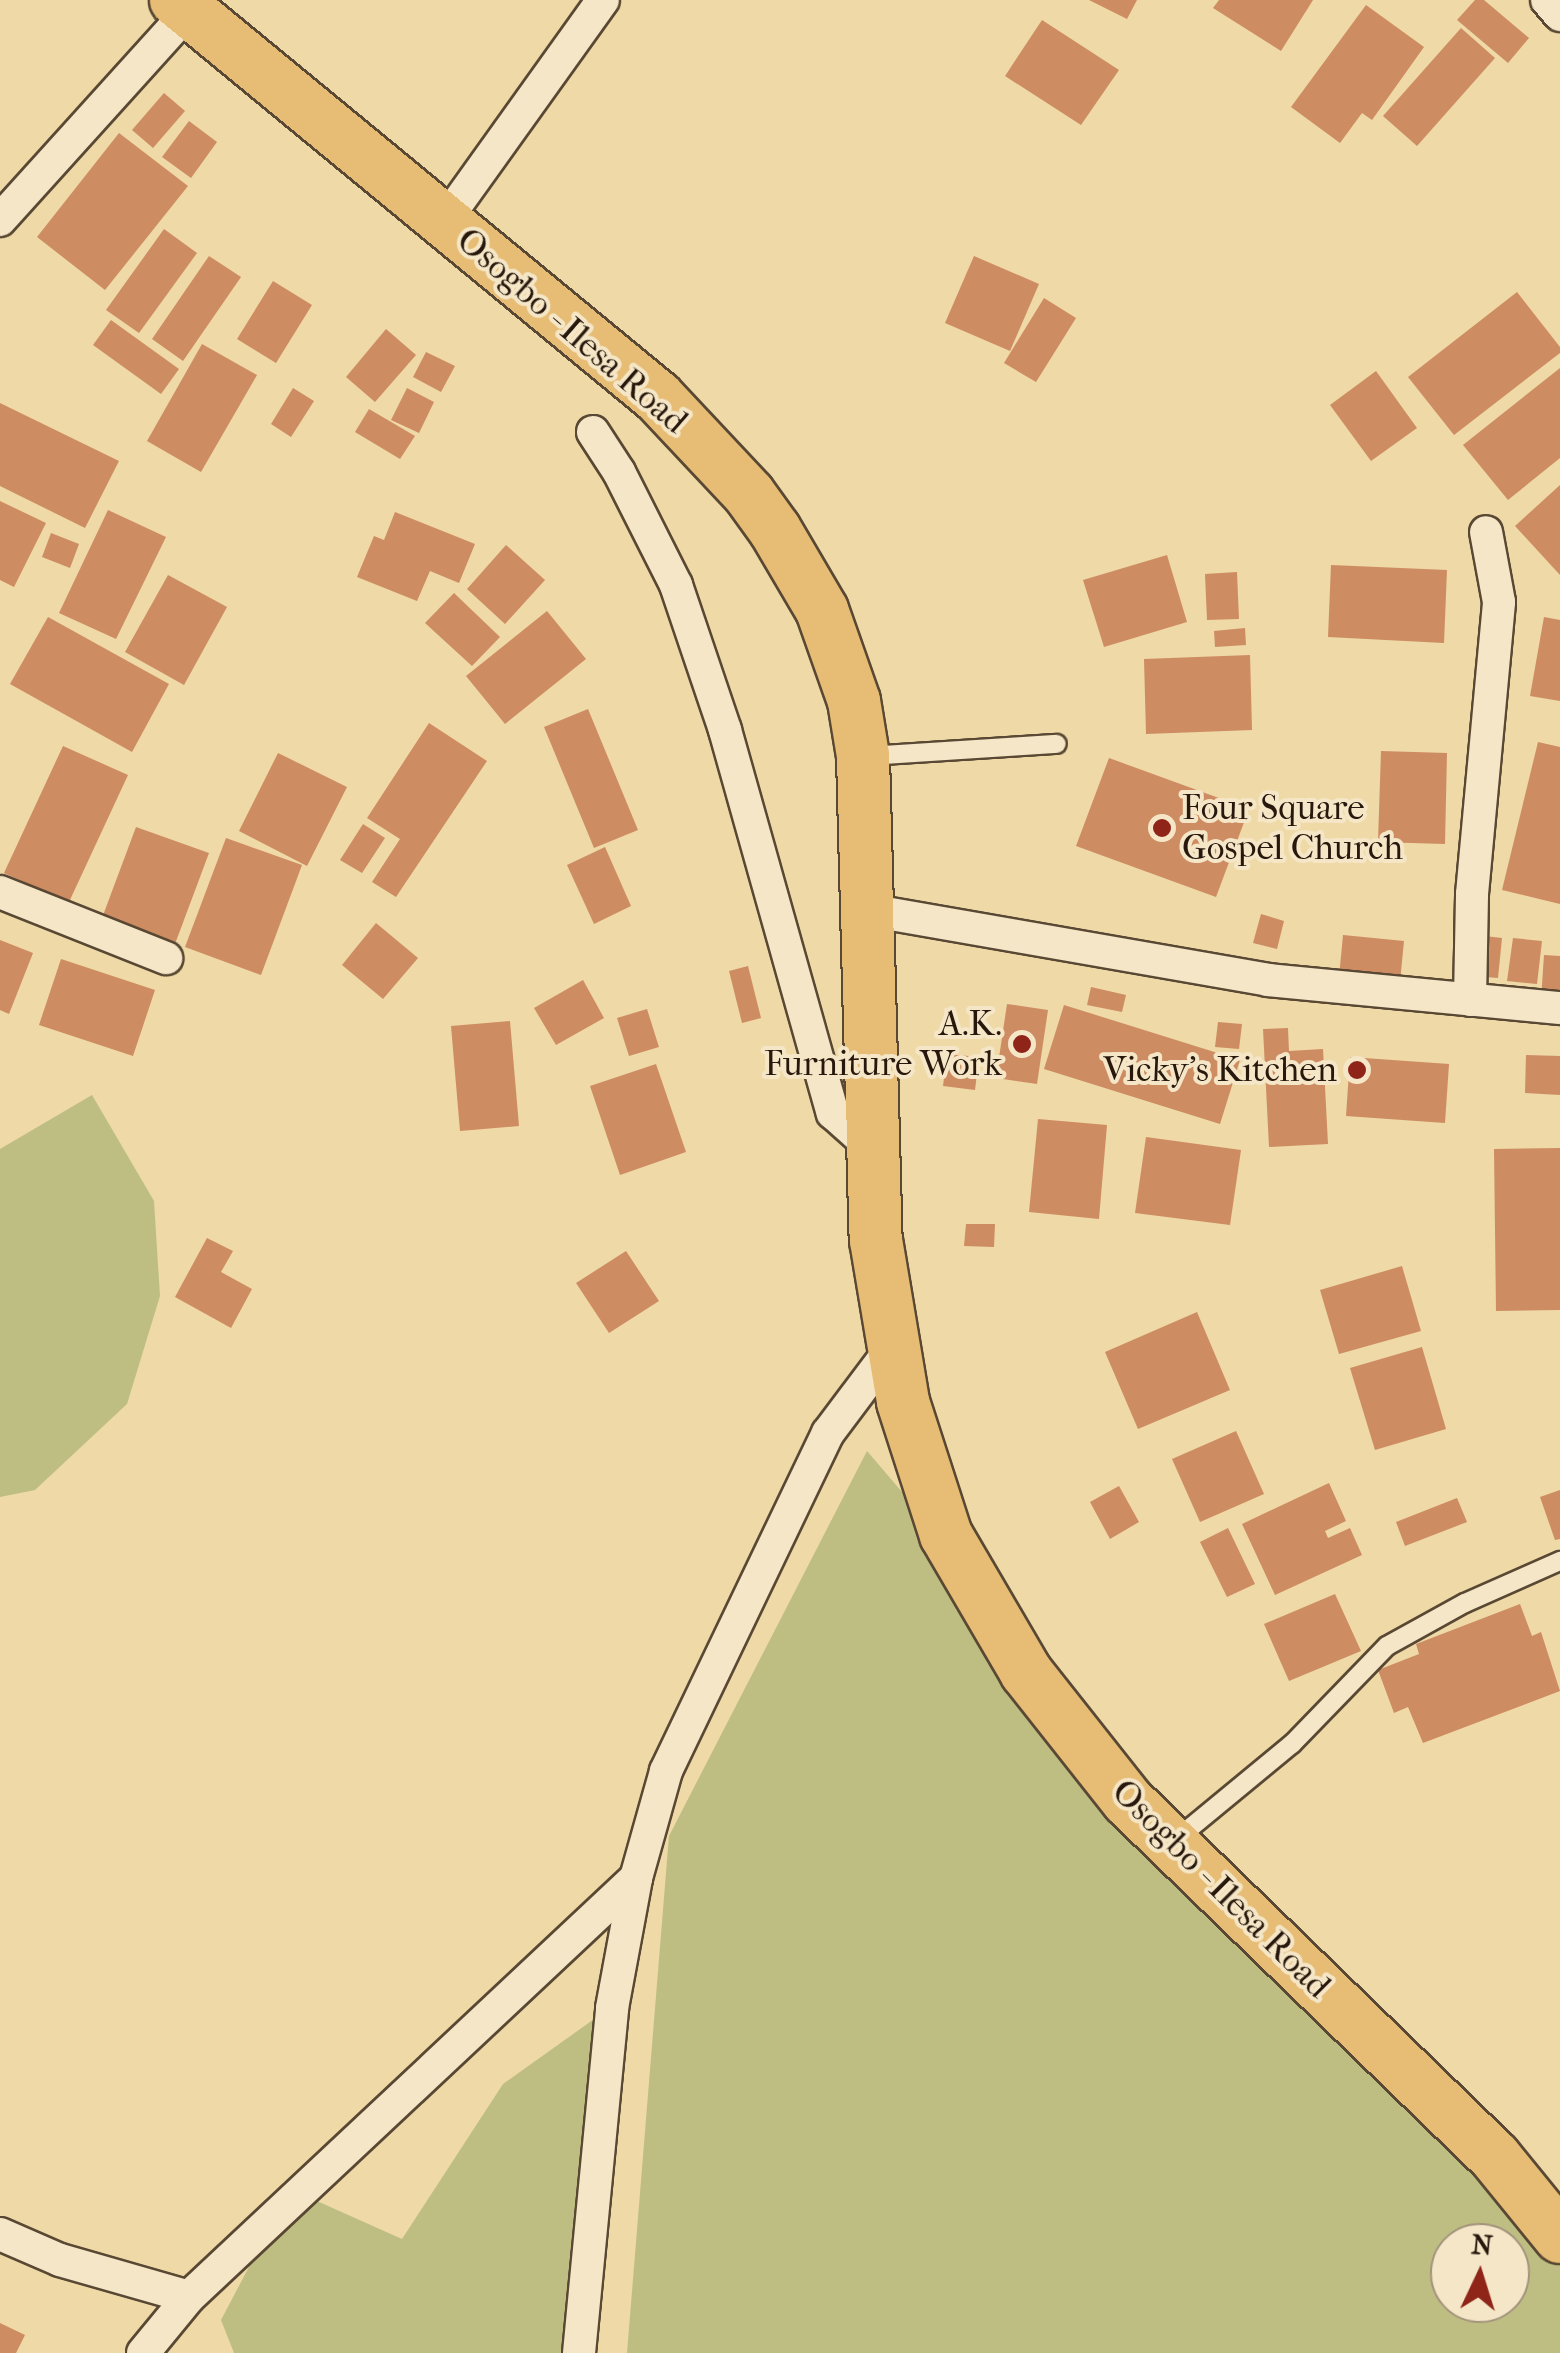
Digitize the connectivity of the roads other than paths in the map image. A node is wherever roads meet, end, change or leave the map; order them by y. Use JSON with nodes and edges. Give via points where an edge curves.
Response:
{"nodes":[{"id":1,"x":603,"y":0,"type":"edge"},
{"id":2,"x":1547,"y":0,"type":"edge"},
{"id":3,"x":182,"y":6,"type":"edge"},
{"id":4,"x":1560,"y":15,"type":"edge"},
{"id":5,"x":0,"y":220,"type":"edge"},
{"id":6,"x":444,"y":222,"type":"junction"},
{"id":7,"x":593,"y":432,"type":"dead end"},
{"id":8,"x":1486,"y":532,"type":"dead end"},
{"id":9,"x":1057,"y":744,"type":"dead end"},
{"id":10,"x":863,"y":756,"type":"junction"},
{"id":11,"x":0,"y":892,"type":"edge"},
{"id":12,"x":868,"y":910,"type":"junction"},
{"id":13,"x":166,"y":958,"type":"dead end"},
{"id":14,"x":1470,"y":1000,"type":"junction"},
{"id":15,"x":1560,"y":1008,"type":"edge"},
{"id":16,"x":871,"y":1147,"type":"junction"},
{"id":17,"x":891,"y":1349,"type":"junction"},
{"id":18,"x":1560,"y":1561,"type":"edge"},
{"id":19,"x":1169,"y":1846,"type":"junction"},
{"id":20,"x":636,"y":1878,"type":"junction"},
{"id":21,"x":0,"y":2234,"type":"edge"},
{"id":22,"x":1560,"y":2237,"type":"edge"},
{"id":23,"x":189,"y":2297,"type":"junction"},
{"id":24,"x":143,"y":2353,"type":"edge"},
{"id":25,"x":579,"y":2353,"type":"edge"}],
"edges":[{"from":1,"to":6,"type":"street"},
{"from":2,"to":4,"type":"street"},
{"from":3,"to":5,"type":"street"},
{"from":3,"to":6,"type":"main road","name":"Osogbo - Ilesa Road"},
{"from":6,"to":10,"type":"main road","name":"Osogbo - Ilesa Road","via":[[658,398],[749,494],[822,610],[854,701]]},
{"from":7,"to":16,"type":"street","via":[[676,584],[834,1113]]},
{"from":8,"to":14,"type":"street","via":[[1498,602],[1472,894]]},
{"from":9,"to":10,"type":"lane"},
{"from":10,"to":12,"type":"main road","name":"Osogbo - Ilesa Road"},
{"from":11,"to":13,"type":"street"},
{"from":12,"to":14,"type":"street","via":[[1268,980]]},
{"from":12,"to":16,"type":"main road","name":"Osogbo - Ilesa Road"},
{"from":14,"to":15,"type":"street"},
{"from":16,"to":17,"type":"main road","name":"Osogbo - Ilesa Road"},
{"from":17,"to":19,"type":"main road","name":"Osogbo - Ilesa Road","via":[[928,1486],[979,1597],[1026,1672]]},
{"from":17,"to":20,"type":"street","via":[[828,1434],[666,1771]]},
{"from":18,"to":19,"type":"lane","via":[[1387,1646],[1292,1744]]},
{"from":19,"to":22,"type":"main road","name":"Osogbo - Ilesa Road","via":[[1495,2156]]},
{"from":20,"to":23,"type":"street"},
{"from":20,"to":25,"type":"street","via":[[612,2008]]},
{"from":21,"to":23,"type":"street","via":[[60,2260]]},
{"from":23,"to":24,"type":"street"}]}
